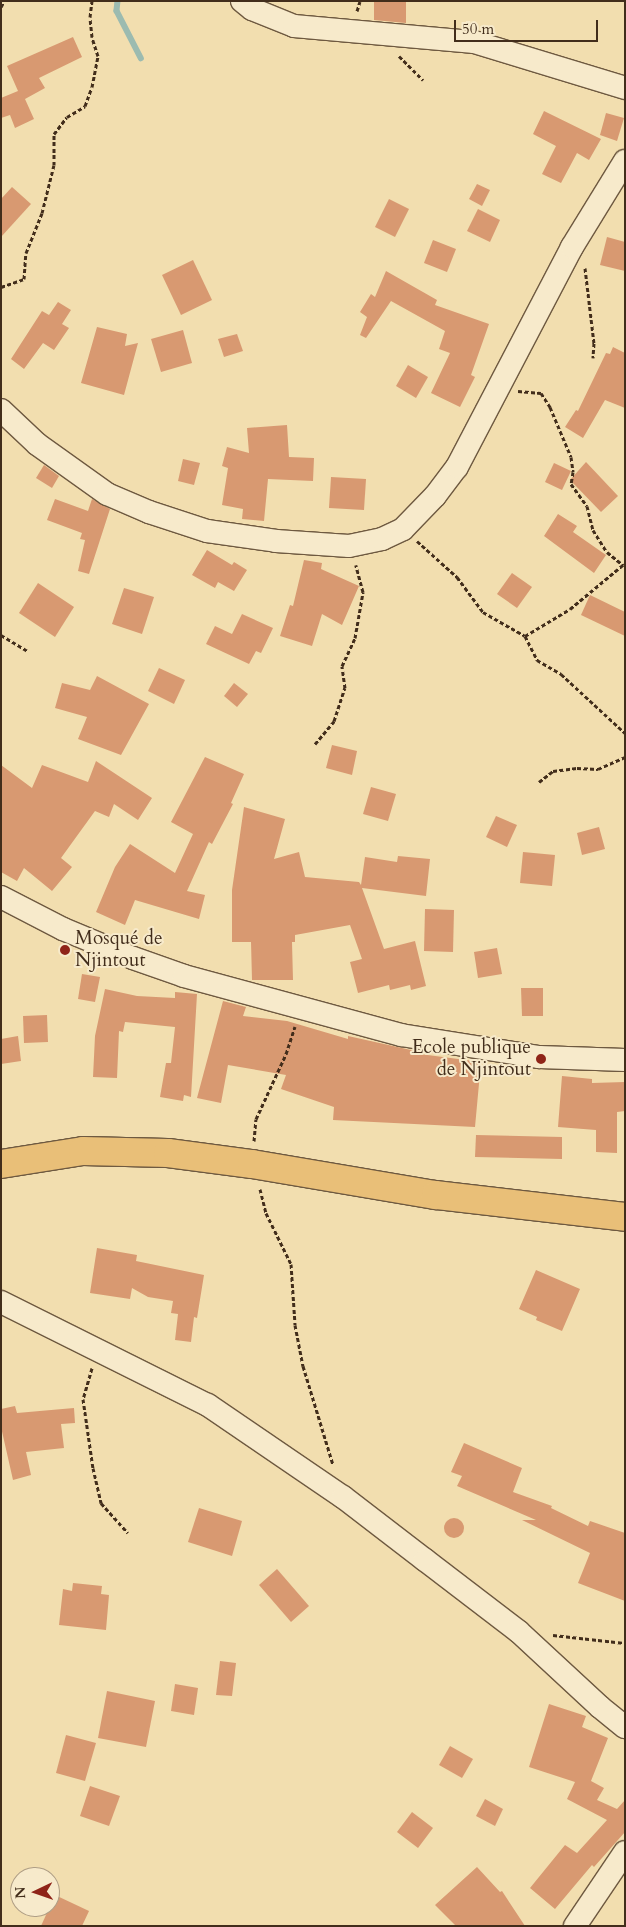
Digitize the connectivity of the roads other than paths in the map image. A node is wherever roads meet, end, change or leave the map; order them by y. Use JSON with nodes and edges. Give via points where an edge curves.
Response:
{"nodes":[{"id":1,"x":242,"y":1,"type":"edge"},
{"id":2,"x":625,"y":88,"type":"edge"},
{"id":3,"x":625,"y":161,"type":"edge"},
{"id":4,"x":1,"y":410,"type":"edge"},
{"id":5,"x":1,"y":897,"type":"edge"},
{"id":6,"x":625,"y":1060,"type":"edge"},
{"id":7,"x":1,"y":1164,"type":"edge"},
{"id":8,"x":625,"y":1217,"type":"edge"},
{"id":9,"x":1,"y":1302,"type":"edge"},
{"id":10,"x":625,"y":1727,"type":"edge"},
{"id":11,"x":625,"y":1852,"type":"edge"},
{"id":12,"x":575,"y":1926,"type":"edge"}],
"edges":[{"from":1,"to":2,"type":"street","via":[[252,9],[294,26],[474,42]]},
{"from":3,"to":4,"type":"street","via":[[572,248],[457,467],[403,529],[382,539],[349,546],[276,541],[207,530],[149,512],[107,494],[37,444]]},
{"from":5,"to":6,"type":"street","via":[[63,929],[184,976],[401,1035],[539,1057]]},
{"from":7,"to":8,"type":"highway","via":[[83,1151],[168,1152],[436,1195]]},
{"from":9,"to":10,"type":"street","via":[[208,1404],[343,1497],[518,1632]]},
{"from":11,"to":12,"type":"street"}]}
